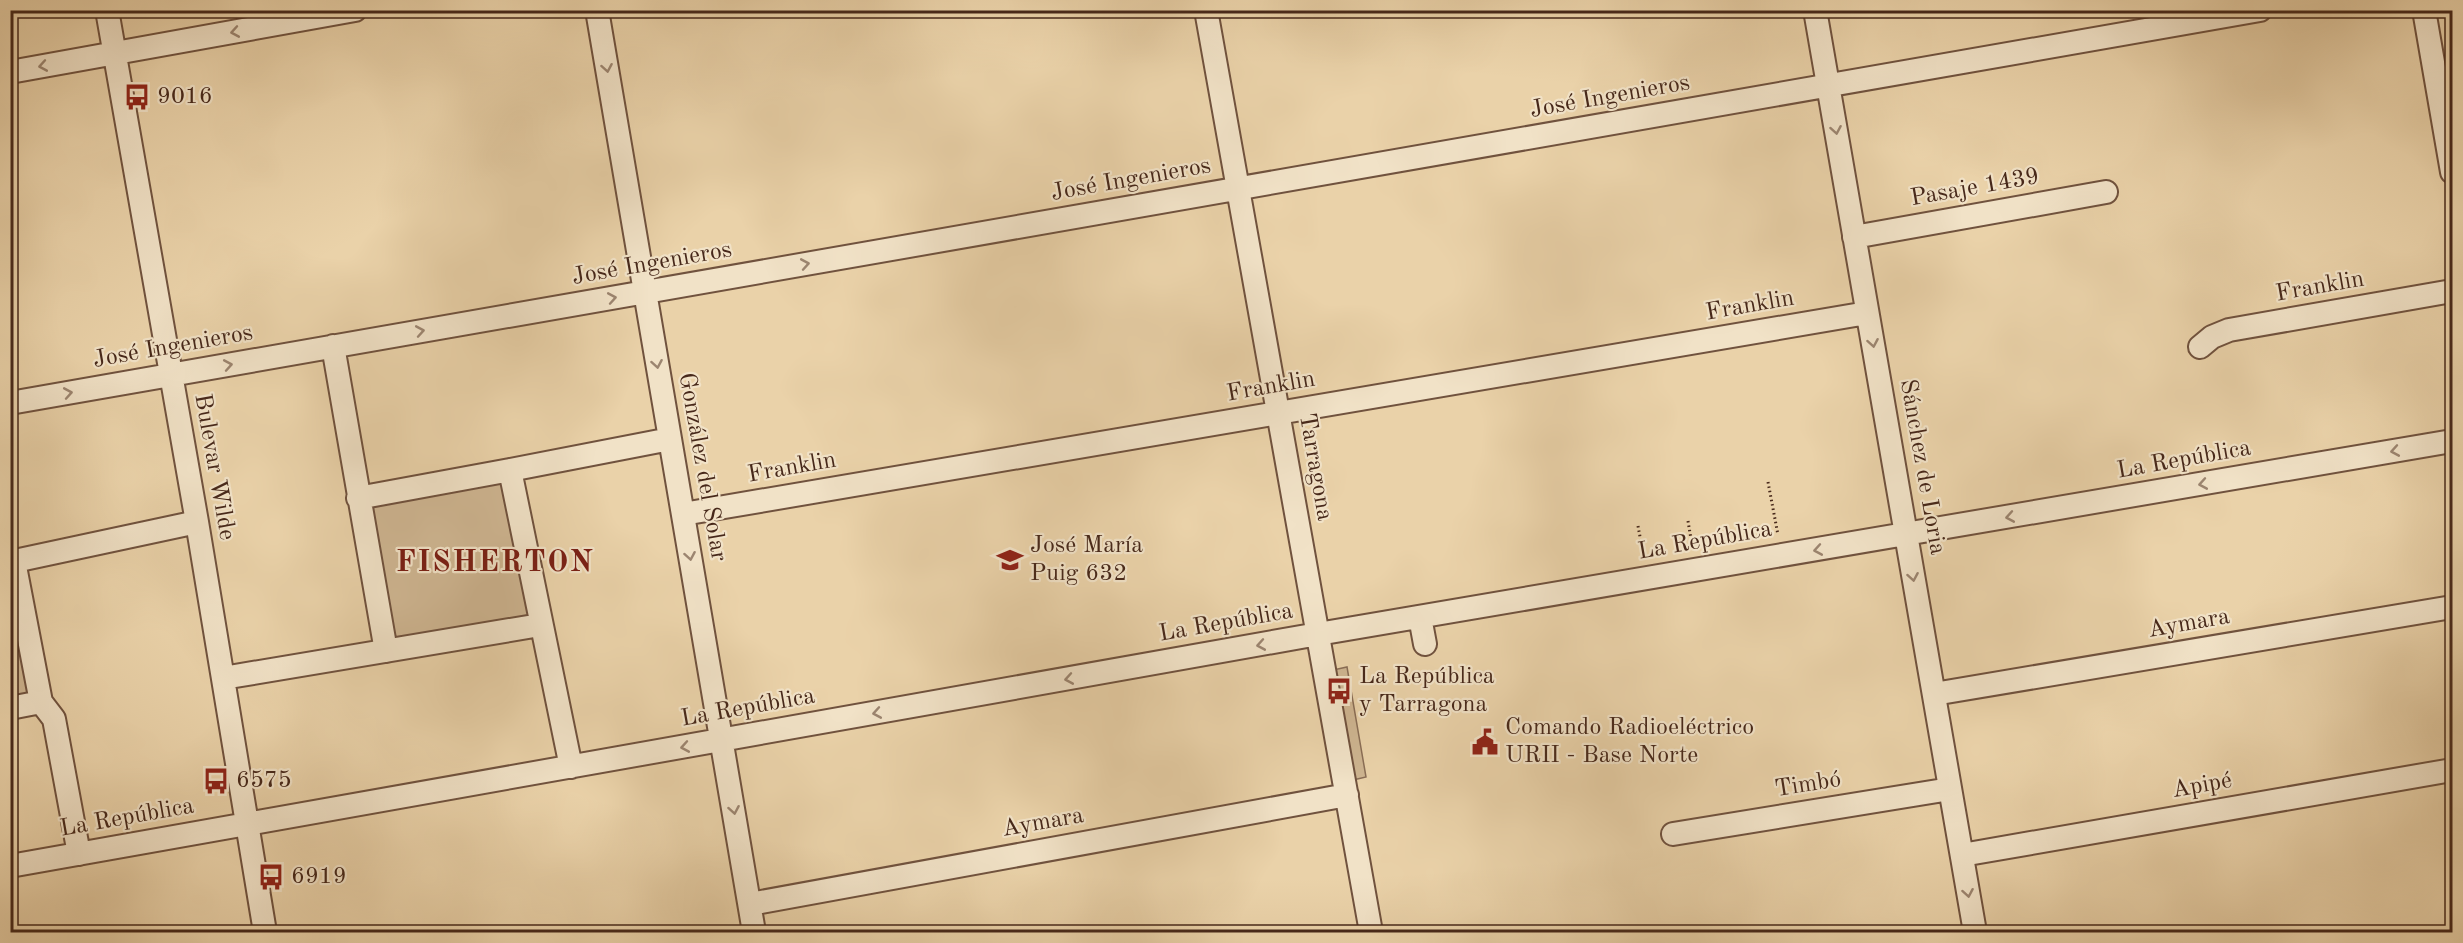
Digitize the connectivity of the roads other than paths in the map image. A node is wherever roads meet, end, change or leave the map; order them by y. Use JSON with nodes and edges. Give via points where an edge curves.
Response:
{"nodes":[{"id":1,"x":107,"y":10,"type":"edge"},
{"id":2,"x":355,"y":10,"type":"edge"},
{"id":3,"x":597,"y":10,"type":"edge"},
{"id":4,"x":1206,"y":10,"type":"edge"},
{"id":5,"x":1815,"y":10,"type":"edge"},
{"id":6,"x":2260,"y":10,"type":"edge"},
{"id":7,"x":2424,"y":10,"type":"edge"},
{"id":8,"x":115,"y":53,"type":"junction"},
{"id":9,"x":10,"y":72,"type":"edge"},
{"id":10,"x":1828,"y":86,"type":"junction"},
{"id":11,"x":2452,"y":172,"type":"edge"},
{"id":12,"x":1238,"y":189,"type":"junction"},
{"id":13,"x":2106,"y":192,"type":"dead end"},
{"id":14,"x":1854,"y":237,"type":"junction"},
{"id":15,"x":2452,"y":291,"type":"edge"},
{"id":16,"x":645,"y":292,"type":"junction"},
{"id":17,"x":1868,"y":313,"type":"junction"},
{"id":18,"x":333,"y":346,"type":"junction"},
{"id":19,"x":2200,"y":347,"type":"dead end"},
{"id":20,"x":171,"y":375,"type":"junction"},
{"id":21,"x":10,"y":403,"type":"edge"},
{"id":22,"x":1278,"y":413,"type":"junction"},
{"id":23,"x":670,"y":439,"type":"junction"},
{"id":24,"x":2452,"y":441,"type":"edge"},
{"id":25,"x":510,"y":470,"type":"junction"},
{"id":26,"x":358,"y":498,"type":"junction"},
{"id":27,"x":683,"y":514,"type":"junction"},
{"id":28,"x":197,"y":522,"type":"junction"},
{"id":29,"x":1906,"y":535,"type":"junction"},
{"id":30,"x":12,"y":561,"type":"edge"},
{"id":31,"x":2452,"y":607,"type":"edge"},
{"id":32,"x":1420,"y":617,"type":"junction"},
{"id":33,"x":540,"y":625,"type":"junction"},
{"id":34,"x":1318,"y":634,"type":"junction"},
{"id":35,"x":1425,"y":644,"type":"dead end"},
{"id":36,"x":386,"y":651,"type":"junction"},
{"id":37,"x":223,"y":678,"type":"junction"},
{"id":38,"x":1934,"y":694,"type":"junction"},
{"id":39,"x":41,"y":702,"type":"junction"},
{"id":40,"x":10,"y":708,"type":"edge"},
{"id":41,"x":722,"y":740,"type":"junction"},
{"id":42,"x":571,"y":767,"type":"junction"},
{"id":43,"x":2452,"y":770,"type":"edge"},
{"id":44,"x":1950,"y":789,"type":"junction"},
{"id":45,"x":1347,"y":795,"type":"junction"},
{"id":46,"x":246,"y":825,"type":"junction"},
{"id":47,"x":1673,"y":834,"type":"dead end"},
{"id":48,"x":79,"y":854,"type":"junction"},
{"id":49,"x":1962,"y":855,"type":"junction"},
{"id":50,"x":10,"y":866,"type":"edge"},
{"id":51,"x":750,"y":904,"type":"junction"},
{"id":52,"x":265,"y":933,"type":"edge"},
{"id":53,"x":754,"y":933,"type":"edge"},
{"id":54,"x":1371,"y":933,"type":"edge"},
{"id":55,"x":1975,"y":933,"type":"edge"}],
"edges":[{"from":1,"to":8,"type":"street","name":"Bulevar Wilde"},
{"from":2,"to":8,"type":"street","one_way":true},
{"from":3,"to":16,"type":"street","name":"González del Solar","one_way":true},
{"from":4,"to":12,"type":"street","name":"Tarragona"},
{"from":5,"to":10,"type":"street","name":"Sánchez de Loria"},
{"from":6,"to":10,"type":"street","name":"José Ingenieros"},
{"from":7,"to":11,"type":"street"},
{"from":8,"to":9,"type":"street","one_way":true},
{"from":8,"to":20,"type":"street","name":"Bulevar Wilde"},
{"from":10,"to":12,"type":"street","name":"José Ingenieros"},
{"from":10,"to":14,"type":"street","name":"Sánchez de Loria","one_way":true},
{"from":16,"to":12,"type":"street","name":"José Ingenieros","one_way":true},
{"from":12,"to":22,"type":"street","name":"Tarragona"},
{"from":13,"to":14,"type":"street","name":"Pasaje 1439"},
{"from":14,"to":17,"type":"street","name":"Sánchez de Loria"},
{"from":15,"to":19,"type":"street","name":"Franklin","via":[[2229,330]]},
{"from":18,"to":16,"type":"street","name":"José Ingenieros","one_way":true},
{"from":16,"to":23,"type":"street","name":"González del Solar","one_way":true},
{"from":17,"to":22,"type":"street","name":"Franklin"},
{"from":17,"to":29,"type":"street","name":"Sánchez de Loria","one_way":true},
{"from":20,"to":18,"type":"street","name":"José Ingenieros","one_way":true},
{"from":18,"to":26,"type":"street"},
{"from":21,"to":20,"type":"street","name":"José Ingenieros","one_way":true},
{"from":20,"to":28,"type":"street","name":"Bulevar Wilde"},
{"from":22,"to":27,"type":"street","name":"Franklin"},
{"from":22,"to":34,"type":"street","name":"Tarragona"},
{"from":23,"to":25,"type":"street"},
{"from":23,"to":27,"type":"street","name":"González del Solar"},
{"from":24,"to":29,"type":"street","name":"La República","one_way":true},
{"from":25,"to":26,"type":"street"},
{"from":25,"to":33,"type":"street"},
{"from":26,"to":36,"type":"street"},
{"from":27,"to":41,"type":"street","name":"González del Solar","one_way":true},
{"from":28,"to":30,"type":"street"},
{"from":28,"to":37,"type":"street","name":"Bulevar Wilde"},
{"from":29,"to":32,"type":"street","name":"La República","one_way":true,"via":[[1780,545]]},
{"from":29,"to":38,"type":"street","name":"Sánchez de Loria","one_way":true},
{"from":30,"to":39,"type":"street"},
{"from":31,"to":38,"type":"street","name":"Aymara"},
{"from":32,"to":34,"type":"street","name":"La República"},
{"from":32,"to":35,"type":"street"},
{"from":33,"to":36,"type":"street"},
{"from":33,"to":42,"type":"street"},
{"from":34,"to":41,"type":"street","name":"La República","one_way":true},
{"from":34,"to":45,"type":"street","name":"Tarragona"},
{"from":36,"to":37,"type":"street"},
{"from":37,"to":46,"type":"street","name":"Bulevar Wilde"},
{"from":38,"to":44,"type":"street","name":"Sánchez de Loria"},
{"from":39,"to":40,"type":"street"},
{"from":39,"to":48,"type":"street","via":[[54,719]]},
{"from":41,"to":42,"type":"street","name":"La República","one_way":true},
{"from":41,"to":51,"type":"street","name":"González del Solar","one_way":true},
{"from":42,"to":46,"type":"street","name":"La República"},
{"from":43,"to":49,"type":"street","name":"Apipé"},
{"from":44,"to":47,"type":"street","name":"Timbó"},
{"from":44,"to":49,"type":"street","name":"Sánchez de Loria"},
{"from":45,"to":51,"type":"street","name":"Aymara"},
{"from":45,"to":54,"type":"street","name":"Tarragona"},
{"from":46,"to":48,"type":"street","name":"La República"},
{"from":46,"to":52,"type":"street","name":"Bulevar Wilde"},
{"from":48,"to":50,"type":"street","name":"La República"},
{"from":49,"to":55,"type":"street","name":"Sánchez de Loria","one_way":true},
{"from":51,"to":53,"type":"street","name":"González del Solar"}]}
